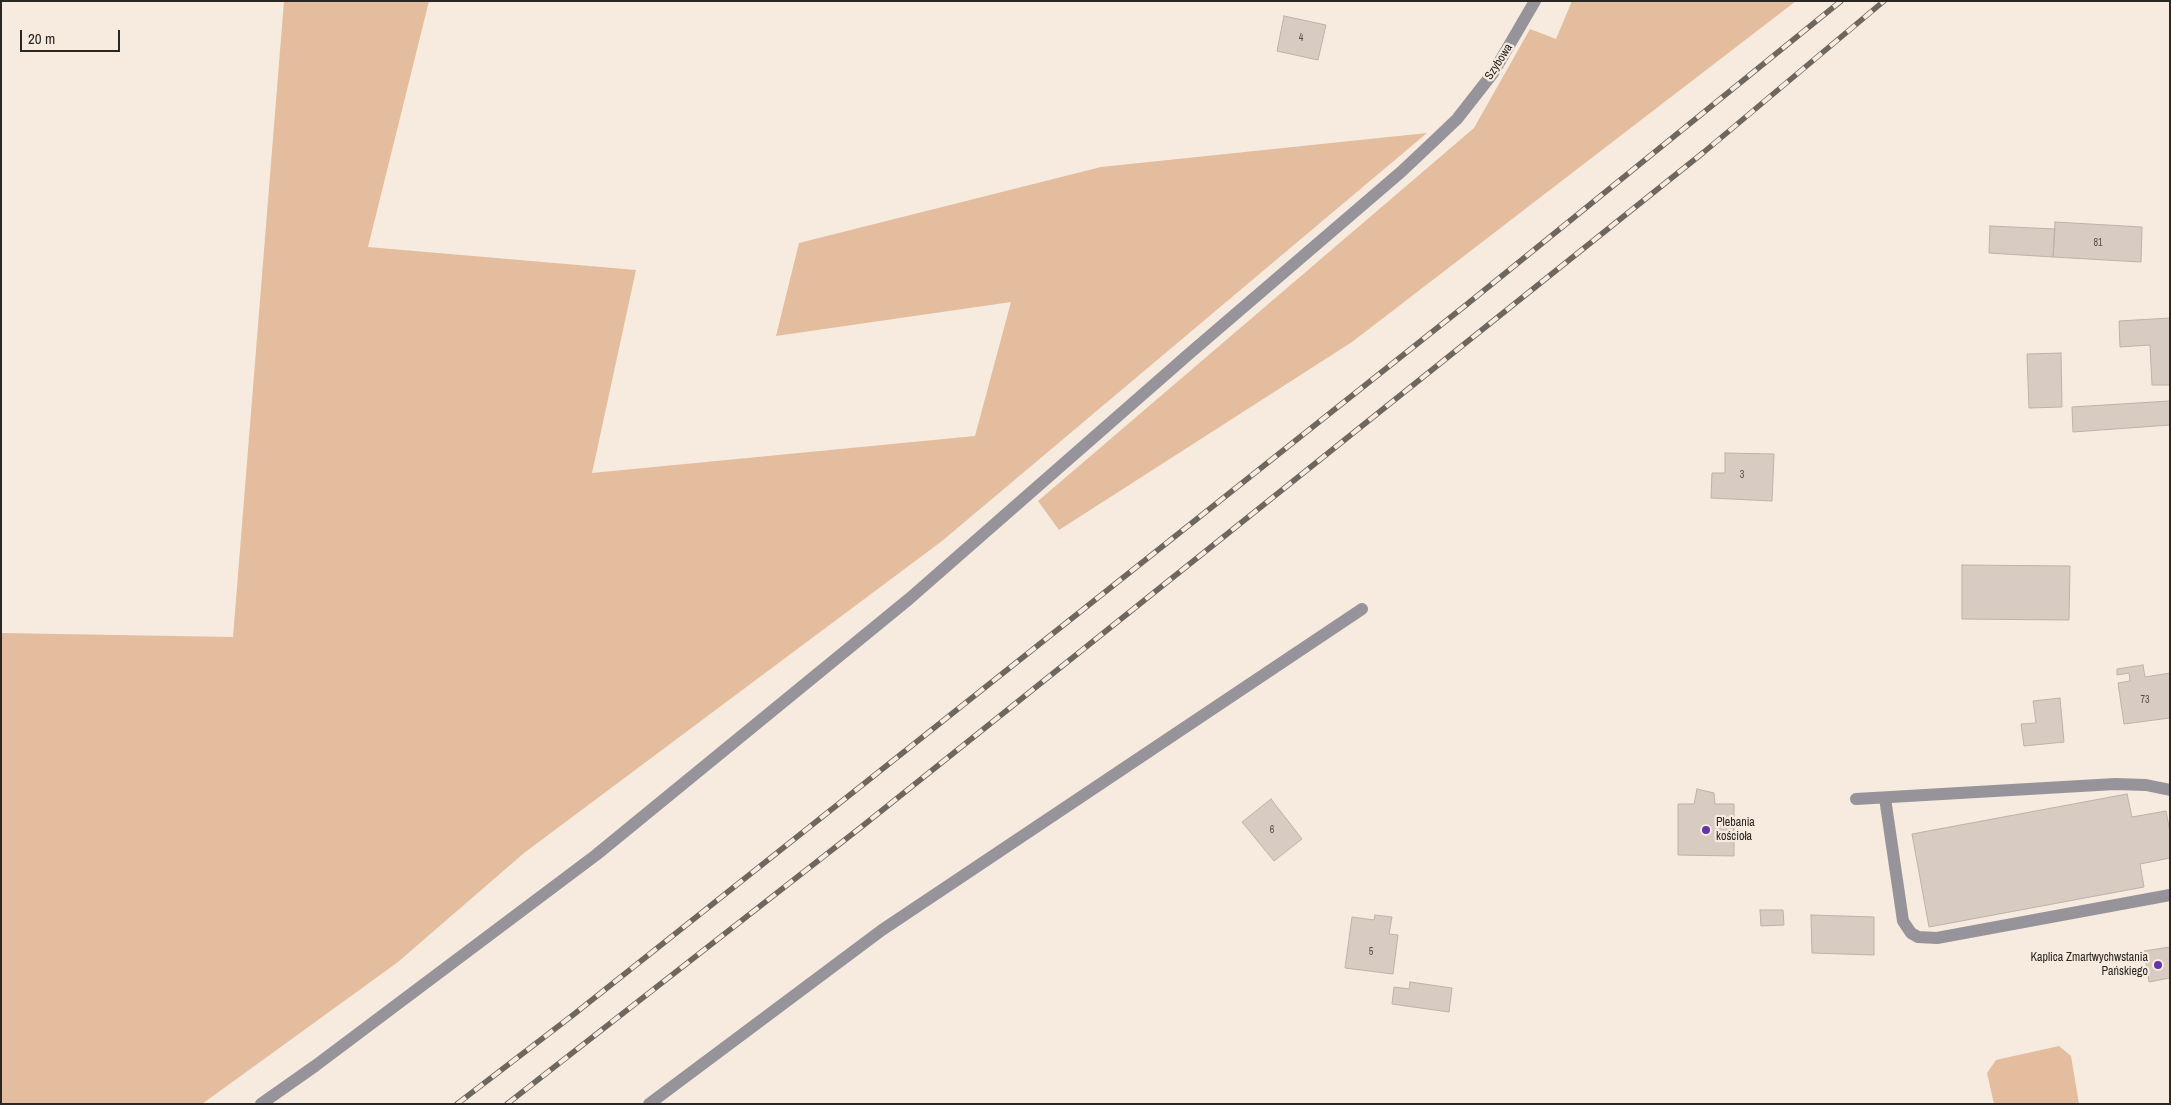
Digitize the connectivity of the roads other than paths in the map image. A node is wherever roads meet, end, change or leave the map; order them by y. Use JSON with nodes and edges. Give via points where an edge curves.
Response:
{"nodes":[{"id":1,"x":1535,"y":1,"type":"edge"},
{"id":2,"x":1362,"y":609,"type":"dead end"},
{"id":3,"x":2170,"y":790,"type":"edge"},
{"id":4,"x":1885,"y":798,"type":"junction"},
{"id":5,"x":1856,"y":799,"type":"dead end"},
{"id":6,"x":2170,"y":895,"type":"edge"},
{"id":7,"x":261,"y":1104,"type":"edge"},
{"id":8,"x":649,"y":1104,"type":"edge"}],
"edges":[{"from":1,"to":7,"type":"street","name":"Szybowa","via":[[1493,73],[1457,118],[1401,172],[909,599],[596,855]]},
{"from":2,"to":8,"type":"street","via":[[882,930]]},
{"from":3,"to":4,"type":"street","via":[[2115,784]]},
{"from":4,"to":5,"type":"street"},
{"from":4,"to":6,"type":"street","via":[[1904,921],[1910,933],[1918,937],[1937,938]]}]}
